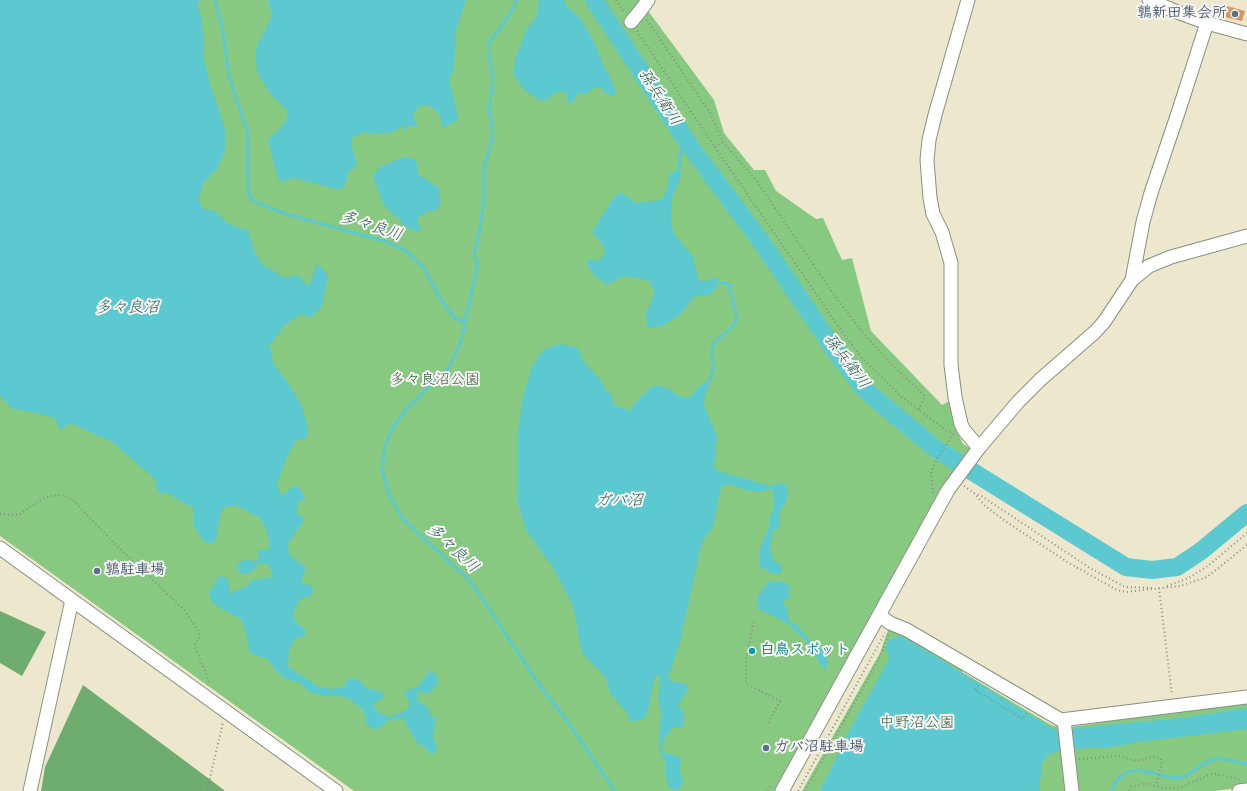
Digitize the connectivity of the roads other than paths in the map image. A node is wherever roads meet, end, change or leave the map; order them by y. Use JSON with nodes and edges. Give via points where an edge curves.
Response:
{"nodes":[{"id":1,"x":968,"y":0,"type":"edge"},
{"id":2,"x":1149,"y":0,"type":"edge"},
{"id":3,"x":644,"y":5,"type":"edge"},
{"id":4,"x":631,"y":22,"type":"road end"},
{"id":5,"x":1206,"y":23,"type":"junction"},
{"id":6,"x":1247,"y":34,"type":"edge"},
{"id":7,"x":1247,"y":236,"type":"edge"},
{"id":8,"x":1132,"y":280,"type":"junction"},
{"id":9,"x":977,"y":451,"type":"junction"},
{"id":10,"x":0,"y":548,"type":"edge"},
{"id":11,"x":72,"y":600,"type":"junction"},
{"id":12,"x":879,"y":615,"type":"junction"},
{"id":13,"x":1247,"y":697,"type":"edge"},
{"id":14,"x":1064,"y":723,"type":"junction"},
{"id":15,"x":30,"y":791,"type":"edge"},
{"id":16,"x":336,"y":791,"type":"edge"},
{"id":17,"x":782,"y":791,"type":"edge"},
{"id":18,"x":1072,"y":791,"type":"edge"}],
"edges":[{"from":1,"to":9,"type":"street","via":[[935,115],[927,160],[933,214],[942,232],[951,263],[952,365],[955,397],[961,424]]},
{"from":2,"to":5,"type":"street"},
{"from":3,"to":4,"type":"street"},
{"from":5,"to":6,"type":"street"},
{"from":5,"to":8,"type":"street","via":[[1151,193]]},
{"from":7,"to":8,"type":"street","via":[[1171,257],[1149,266]]},
{"from":8,"to":9,"type":"street","via":[[1095,332],[1018,402]]},
{"from":9,"to":12,"type":"street","via":[[948,490]]},
{"from":10,"to":11,"type":"street"},
{"from":11,"to":15,"type":"street"},
{"from":11,"to":16,"type":"street"},
{"from":12,"to":14,"type":"street","via":[[892,627],[907,630]]},
{"from":12,"to":17,"type":"street"},
{"from":13,"to":14,"type":"street"},
{"from":14,"to":18,"type":"street","via":[[1074,757]]}]}
